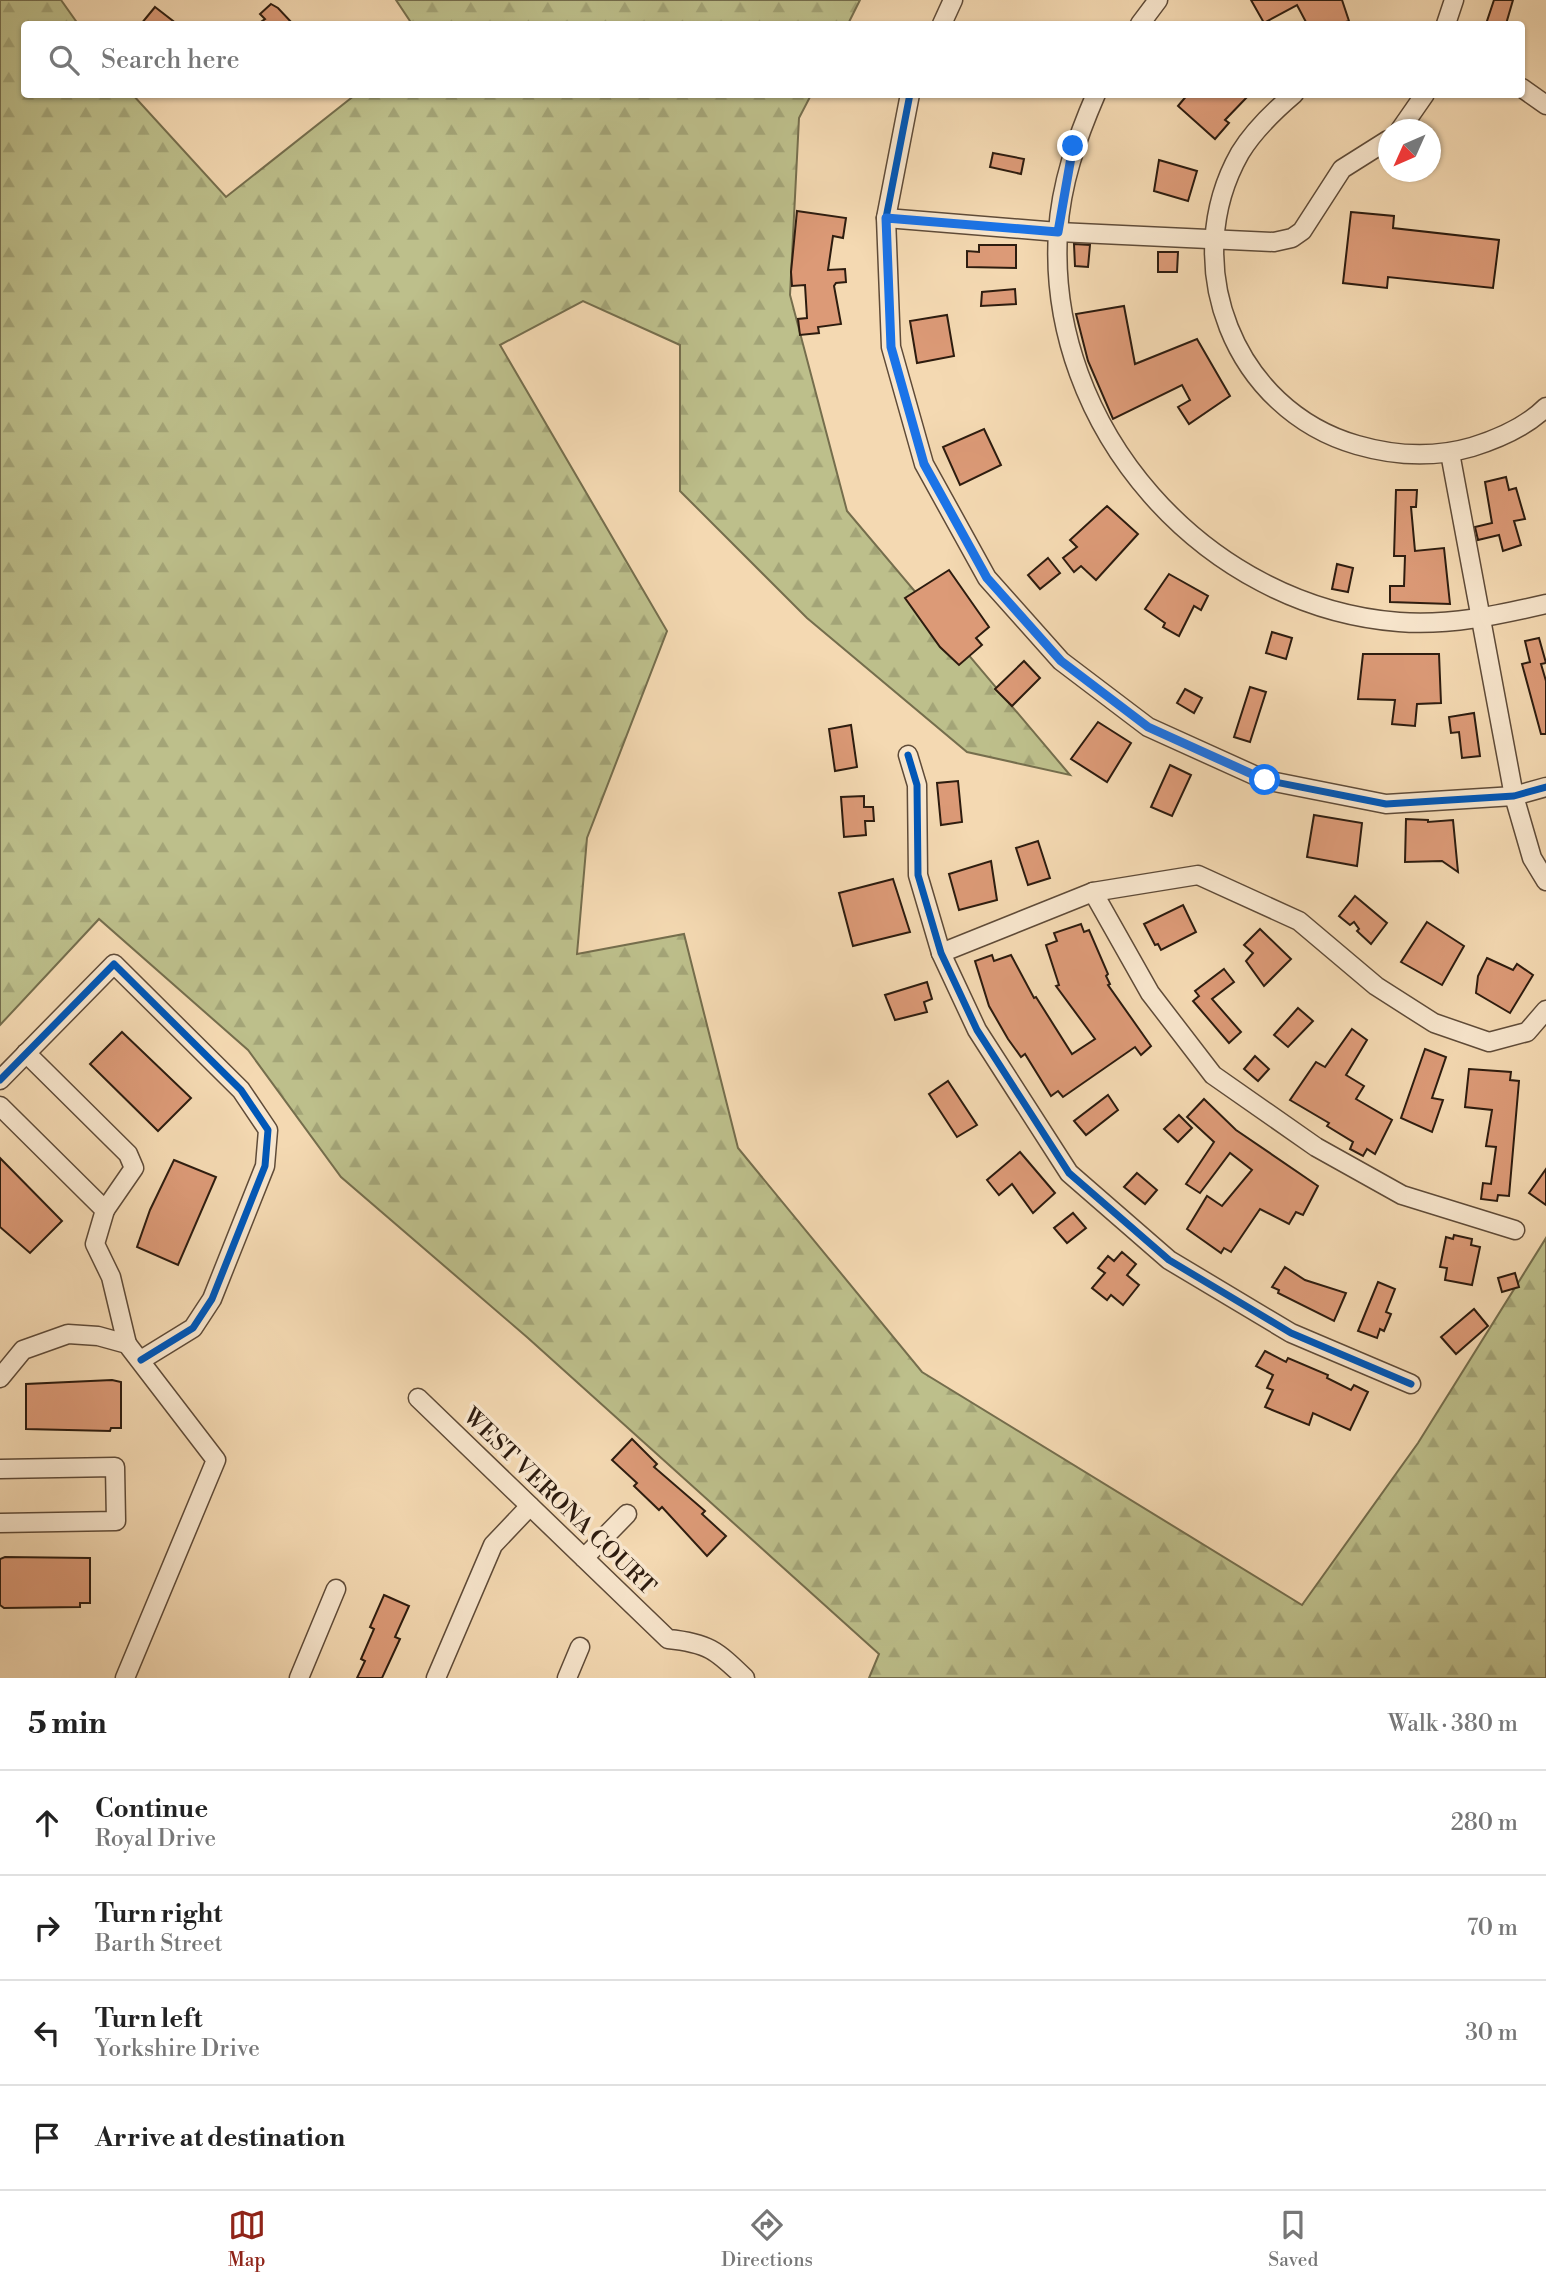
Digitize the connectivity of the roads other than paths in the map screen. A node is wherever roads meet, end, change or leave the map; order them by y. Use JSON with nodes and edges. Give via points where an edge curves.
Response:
{"nodes":[{"id":1,"x":953,"y":0,"type":"edge"},
{"id":2,"x":1158,"y":0,"type":"edge"},
{"id":3,"x":1454,"y":0,"type":"edge"},
{"id":4,"x":943,"y":21,"type":"edge"},
{"id":5,"x":1142,"y":21,"type":"edge"},
{"id":6,"x":1447,"y":21,"type":"edge"},
{"id":7,"x":1525,"y":91,"type":"edge"},
{"id":8,"x":909,"y":98,"type":"edge"},
{"id":9,"x":1094,"y":98,"type":"edge"},
{"id":10,"x":1289,"y":98,"type":"edge"},
{"id":11,"x":1422,"y":98,"type":"edge"},
{"id":12,"x":1546,"y":104,"type":"edge"},
{"id":13,"x":1408,"y":119,"type":"edge"},
{"id":14,"x":1378,"y":146,"type":"edge"},
{"id":15,"x":886,"y":218,"type":"junction"},
{"id":16,"x":1058,"y":232,"type":"junction"},
{"id":17,"x":1213,"y":240,"type":"junction"},
{"id":18,"x":1546,"y":407,"type":"edge"},
{"id":19,"x":1450,"y":453,"type":"junction"},
{"id":20,"x":1546,"y":604,"type":"edge"},
{"id":21,"x":1481,"y":620,"type":"junction"},
{"id":22,"x":908,"y":755,"type":"dead end"},
{"id":23,"x":1546,"y":788,"type":"edge"},
{"id":24,"x":1514,"y":796,"type":"junction"},
{"id":25,"x":1546,"y":881,"type":"edge"},
{"id":26,"x":1093,"y":892,"type":"junction"},
{"id":27,"x":941,"y":953,"type":"junction"},
{"id":28,"x":1546,"y":1010,"type":"edge"},
{"id":29,"x":26,"y":1054,"type":"junction"},
{"id":30,"x":0,"y":1080,"type":"edge"},
{"id":31,"x":0,"y":1106,"type":"edge"},
{"id":32,"x":105,"y":1210,"type":"junction"},
{"id":33,"x":1515,"y":1230,"type":"dead end"},
{"id":34,"x":127,"y":1344,"type":"junction"},
{"id":35,"x":141,"y":1360,"type":"junction"},
{"id":36,"x":0,"y":1378,"type":"edge"},
{"id":37,"x":1411,"y":1384,"type":"dead end"},
{"id":38,"x":418,"y":1398,"type":"dead end"},
{"id":39,"x":0,"y":1469,"type":"edge"},
{"id":40,"x":530,"y":1506,"type":"junction"},
{"id":41,"x":627,"y":1514,"type":"dead end"},
{"id":42,"x":0,"y":1523,"type":"edge"},
{"id":43,"x":584,"y":1558,"type":"junction"},
{"id":44,"x":336,"y":1589,"type":"dead end"},
{"id":45,"x":580,"y":1647,"type":"dead end"},
{"id":46,"x":126,"y":1678,"type":"edge"},
{"id":47,"x":299,"y":1678,"type":"edge"},
{"id":48,"x":436,"y":1678,"type":"edge"},
{"id":49,"x":567,"y":1678,"type":"edge"},
{"id":50,"x":744,"y":1678,"type":"edge"}],
"edges":[{"from":1,"to":4,"type":"street"},
{"from":2,"to":5,"type":"street"},
{"from":3,"to":6,"type":"street"},
{"from":7,"to":12,"type":"street"},
{"from":8,"to":15,"type":"street"},
{"from":9,"to":16,"type":"street","via":[[1073,146]]},
{"from":10,"to":17,"type":"street","via":[[1268,116],[1241,153],[1222,195]]},
{"from":11,"to":13,"type":"street"},
{"from":14,"to":17,"type":"street","via":[[1342,169],[1302,231],[1292,238],[1273,242]]},
{"from":15,"to":16,"type":"street"},
{"from":15,"to":24,"type":"street","via":[[891,347],[924,464],[987,578],[1061,661],[1148,727],[1265,780],[1386,804]]},
{"from":16,"to":17,"type":"street"},
{"from":16,"to":21,"type":"street","via":[[1063,313],[1085,392],[1124,464],[1178,526],[1244,574],[1319,606],[1399,622]]},
{"from":17,"to":19,"type":"street","via":[[1218,301],[1241,357],[1280,404],[1331,438],[1389,455]]},
{"from":18,"to":19,"type":"street","via":[[1498,438]]},
{"from":19,"to":21,"type":"street"},
{"from":20,"to":21,"type":"street"},
{"from":21,"to":24,"type":"street"},
{"from":22,"to":27,"type":"street","via":[[917,785],[918,875]]},
{"from":23,"to":24,"type":"street"},
{"from":24,"to":25,"type":"street","via":[[1532,858]]},
{"from":26,"to":27,"type":"street"},
{"from":26,"to":28,"type":"street","via":[[1198,875],[1299,921],[1376,986],[1434,1023],[1489,1042],[1527,1032]]},
{"from":26,"to":33,"type":"street","via":[[1150,993],[1213,1075],[1316,1147],[1402,1195]]},
{"from":27,"to":37,"type":"street","via":[[977,1030],[1069,1173],[1169,1260],[1291,1333]]},
{"from":29,"to":30,"type":"street"},
{"from":29,"to":32,"type":"street","via":[[128,1154],[134,1168]]},
{"from":29,"to":35,"type":"street","via":[[114,964],[241,1090],[268,1130],[265,1166],[212,1299],[193,1328]]},
{"from":31,"to":32,"type":"street"},
{"from":32,"to":34,"type":"street","via":[[95,1244],[111,1277]]},
{"from":34,"to":35,"type":"street"},
{"from":34,"to":36,"type":"street","via":[[68,1334],[23,1350]]},
{"from":35,"to":46,"type":"street","via":[[216,1460]]},
{"from":38,"to":40,"type":"street","name":"WEST VERONA COURT"},
{"from":39,"to":42,"type":"street","via":[[115,1467],[116,1521]]},
{"from":40,"to":43,"type":"street","name":"WEST VERONA COURT"},
{"from":40,"to":48,"type":"street","via":[[493,1545]]},
{"from":41,"to":43,"type":"street"},
{"from":43,"to":50,"type":"street","name":"WEST VERONA COURT","via":[[668,1639],[699,1642],[716,1650]]},
{"from":44,"to":47,"type":"street"},
{"from":45,"to":49,"type":"street"}]}
